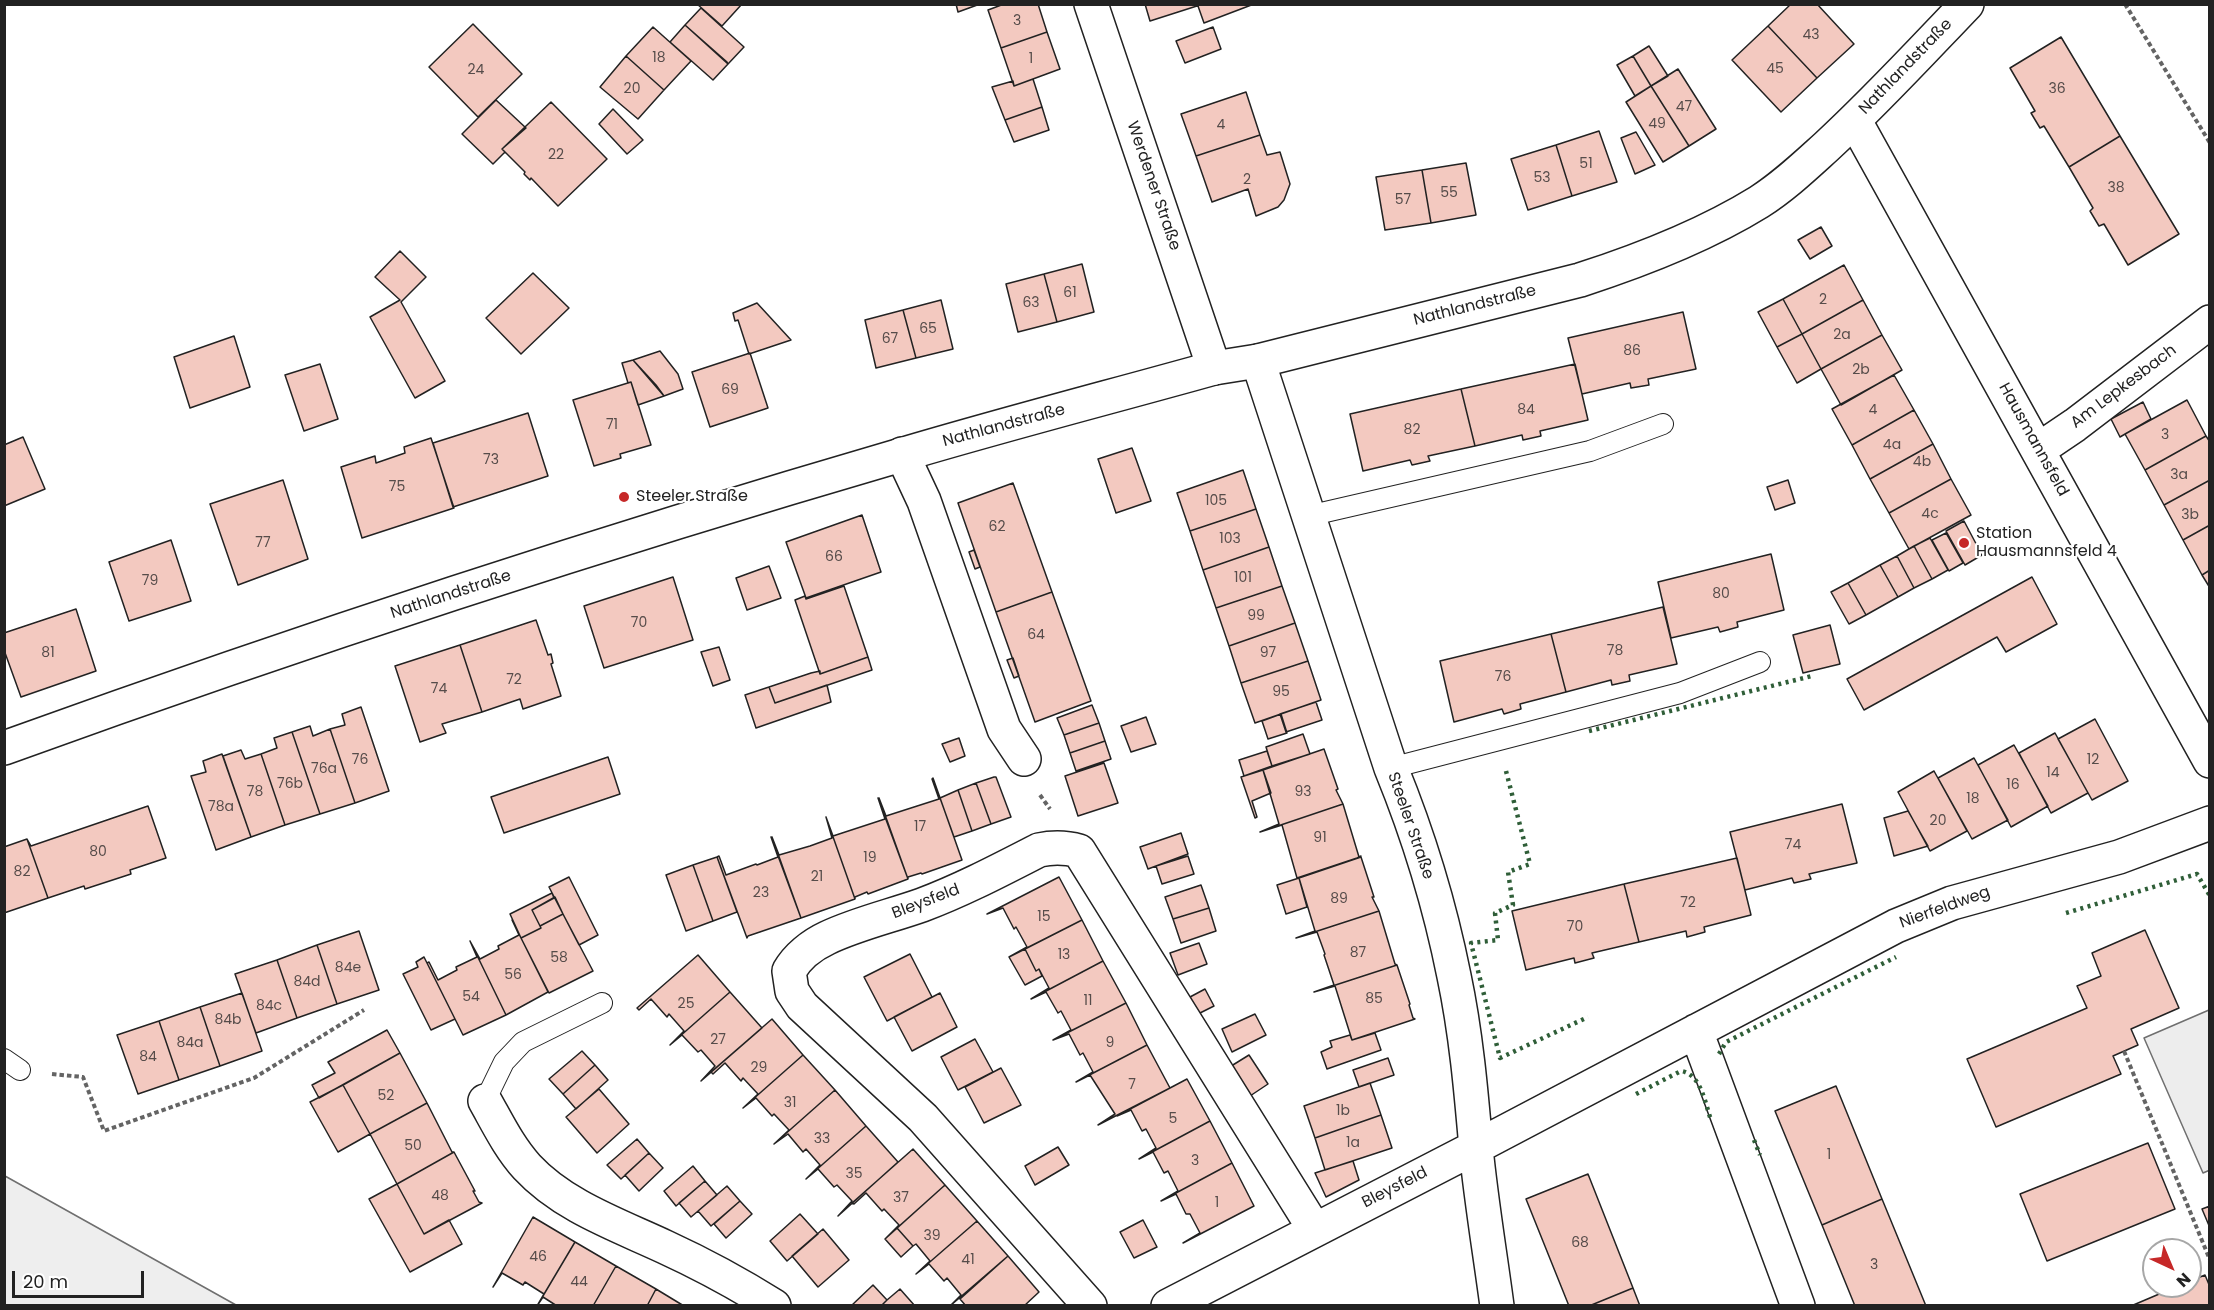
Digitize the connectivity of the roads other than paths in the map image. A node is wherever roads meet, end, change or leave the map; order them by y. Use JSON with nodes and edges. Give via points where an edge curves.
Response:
{"nodes":[{"id":1,"x":1091,"y":4,"type":"edge"},
{"id":2,"x":1967,"y":4,"type":"edge"},
{"id":3,"x":1855,"y":121,"type":"junction"},
{"id":4,"x":2210,"y":322,"type":"edge"},
{"id":5,"x":1258,"y":361,"type":"junction"},
{"id":6,"x":1214,"y":368,"type":"junction"},
{"id":7,"x":1663,"y":424,"type":"dead end"},
{"id":8,"x":2038,"y":450,"type":"junction"},
{"id":9,"x":902,"y":454,"type":"junction"},
{"id":10,"x":1308,"y":516,"type":"junction"},
{"id":11,"x":1760,"y":662,"type":"dead end"},
{"id":12,"x":4,"y":748,"type":"edge"},
{"id":13,"x":1024,"y":759,"type":"dead end"},
{"id":14,"x":2210,"y":761,"type":"edge"},
{"id":15,"x":1391,"y":768,"type":"junction"},
{"id":16,"x":2210,"y":823,"type":"edge"},
{"id":17,"x":602,"y":1003,"type":"dead end"},
{"id":18,"x":1696,"y":1031,"type":"junction"},
{"id":19,"x":485,"y":1101,"type":"joint"},
{"id":20,"x":1476,"y":1146,"type":"junction"},
{"id":21,"x":1315,"y":1230,"type":"junction"},
{"id":22,"x":1176,"y":1303,"type":"edge"},
{"id":23,"x":774,"y":1305,"type":"edge"},
{"id":24,"x":1090,"y":1305,"type":"edge"},
{"id":25,"x":1497,"y":1305,"type":"edge"},
{"id":26,"x":1798,"y":1305,"type":"edge"}],
"edges":[{"from":1,"to":6,"type":"street","name":"Werdener Straße"},
{"from":2,"to":3,"type":"street","name":"Nathlandstraße"},
{"from":3,"to":5,"type":"street","name":"Nathlandstraße","via":[[1759,202],[1630,264],[1581,280]]},
{"from":3,"to":8,"type":"street","name":"Hausmannsfeld"},
{"from":4,"to":8,"type":"street","name":"Am Lepkesbach"},
{"from":5,"to":6,"type":"street","name":"Nathlandstraße"},
{"from":5,"to":10,"type":"street","name":"Steeler Straße"},
{"from":6,"to":9,"type":"street","name":"Nathlandstraße"},
{"from":7,"to":10,"type":"lane","via":[[1590,451]]},
{"from":8,"to":14,"type":"street","name":"Hausmannsfeld"},
{"from":9,"to":12,"type":"street","name":"Nathlandstraße","via":[[392,614]]},
{"from":9,"to":13,"type":"street","via":[[924,501],[1004,729]]},
{"from":10,"to":15,"type":"street","name":"Steeler Straße"},
{"from":11,"to":15,"type":"lane","via":[[1680,693]]},
{"from":15,"to":20,"type":"street","name":"Steeler Straße","via":[[1432,891],[1454,974]]},
{"from":16,"to":18,"type":"street","name":"Nierfeldweg","via":[[2120,857],[1928,911]]},
{"from":17,"to":19,"type":"lane","via":[[523,1042],[504,1062]]},
{"from":18,"to":20,"type":"street","name":"Nierfeldweg"},
{"from":18,"to":26,"type":"street"},
{"from":19,"to":23,"type":"street","via":[[513,1150],[529,1169],[568,1200]]},
{"from":20,"to":21,"type":"street","name":"Bleysfeld"},
{"from":20,"to":25,"type":"street","name":"Steeler Straße"},
{"from":21,"to":22,"type":"street","name":"Bleysfeld"},
{"from":21,"to":24,"type":"street","name":"Bleysfeld","via":[[1079,851],[1039,850],[970,885],[826,938],[809,949],[789,971],[792,991],[802,1006],[923,1118]]}]}
